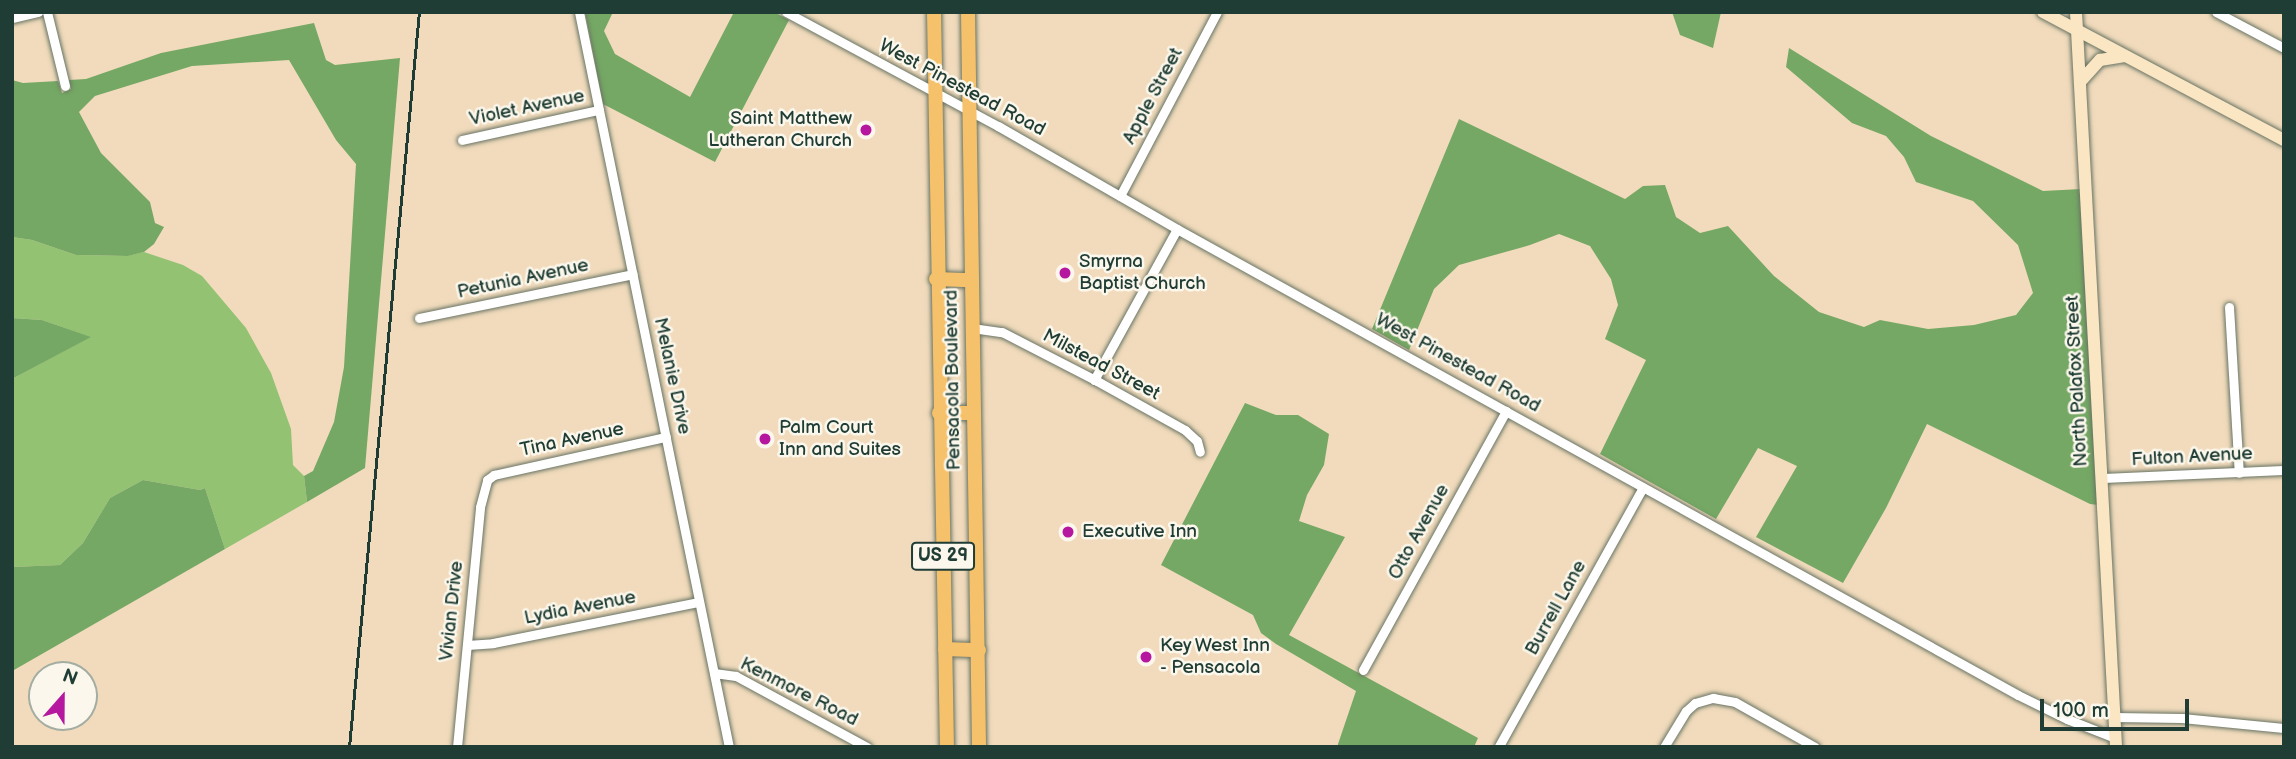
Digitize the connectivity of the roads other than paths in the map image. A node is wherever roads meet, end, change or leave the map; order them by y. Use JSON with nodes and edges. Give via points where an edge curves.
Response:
{"nodes":[{"id":1,"x":38,"y":12,"type":"edge"},
{"id":2,"x":47,"y":12,"type":"edge"},
{"id":3,"x":579,"y":12,"type":"edge"},
{"id":4,"x":786,"y":12,"type":"edge"},
{"id":5,"x":934,"y":12,"type":"edge"},
{"id":6,"x":968,"y":12,"type":"edge"},
{"id":7,"x":1217,"y":12,"type":"edge"},
{"id":8,"x":2043,"y":12,"type":"edge"},
{"id":9,"x":2076,"y":12,"type":"edge"},
{"id":10,"x":2216,"y":12,"type":"edge"},
{"id":11,"x":12,"y":18,"type":"edge"},
{"id":12,"x":2077,"y":31,"type":"junction"},
{"id":13,"x":2284,"y":48,"type":"edge"},
{"id":14,"x":2126,"y":56,"type":"junction"},
{"id":15,"x":2080,"y":82,"type":"junction"},
{"id":16,"x":65,"y":86,"type":"dead end"},
{"id":17,"x":935,"y":93,"type":"junction"},
{"id":18,"x":599,"y":110,"type":"junction"},
{"id":19,"x":969,"y":110,"type":"junction"},
{"id":20,"x":462,"y":140,"type":"dead end"},
{"id":21,"x":2284,"y":140,"type":"edge"},
{"id":22,"x":1120,"y":196,"type":"junction"},
{"id":23,"x":1177,"y":229,"type":"junction"},
{"id":24,"x":633,"y":274,"type":"junction"},
{"id":25,"x":936,"y":279,"type":"junction"},
{"id":26,"x":970,"y":280,"type":"junction"},
{"id":27,"x":2229,"y":307,"type":"dead end"},
{"id":28,"x":419,"y":318,"type":"dead end"},
{"id":29,"x":972,"y":328,"type":"junction"},
{"id":30,"x":1094,"y":380,"type":"junction"},
{"id":31,"x":1506,"y":411,"type":"junction"},
{"id":32,"x":939,"y":413,"type":"junction"},
{"id":33,"x":972,"y":413,"type":"junction"},
{"id":34,"x":666,"y":437,"type":"junction"},
{"id":35,"x":1200,"y":452,"type":"dead end"},
{"id":36,"x":2284,"y":470,"type":"edge"},
{"id":37,"x":2239,"y":472,"type":"junction"},
{"id":38,"x":2102,"y":478,"type":"junction"},
{"id":39,"x":487,"y":480,"type":"joint"},
{"id":40,"x":1643,"y":487,"type":"junction"},
{"id":41,"x":699,"y":602,"type":"junction"},
{"id":42,"x":467,"y":645,"type":"junction"},
{"id":43,"x":945,"y":649,"type":"junction"},
{"id":44,"x":979,"y":650,"type":"junction"},
{"id":45,"x":1363,"y":670,"type":"dead end"},
{"id":46,"x":714,"y":673,"type":"junction"},
{"id":47,"x":2114,"y":717,"type":"junction"},
{"id":48,"x":2284,"y":729,"type":"edge"},
{"id":49,"x":2116,"y":742,"type":"edge"},
{"id":50,"x":1499,"y":746,"type":"edge"},
{"id":51,"x":457,"y":747,"type":"edge"},
{"id":52,"x":729,"y":747,"type":"edge"},
{"id":53,"x":867,"y":747,"type":"edge"},
{"id":54,"x":947,"y":747,"type":"edge"},
{"id":55,"x":979,"y":747,"type":"edge"},
{"id":56,"x":1664,"y":747,"type":"edge"},
{"id":57,"x":1815,"y":747,"type":"edge"}],
"edges":[{"from":1,"to":11,"type":"street"},
{"from":2,"to":16,"type":"street"},
{"from":3,"to":18,"type":"street","name":"Melanie Drive"},
{"from":4,"to":17,"type":"street","name":"West Pinestead Road"},
{"from":5,"to":17,"type":"main road","name":"Pensacola Boulevard","number":"US 29"},
{"from":6,"to":19,"type":"main road","name":"Pensacola Boulevard","number":"US 29"},
{"from":7,"to":22,"type":"street","name":"Apple Street"},
{"from":8,"to":12,"type":"main road"},
{"from":9,"to":12,"type":"main road","name":"North Palafox Street"},
{"from":10,"to":13,"type":"street"},
{"from":12,"to":14,"type":"main road"},
{"from":12,"to":15,"type":"main road","name":"North Palafox Street"},
{"from":14,"to":15,"type":"main road","via":[[2100,60]]},
{"from":14,"to":21,"type":"main road"},
{"from":15,"to":38,"type":"main road","name":"North Palafox Street"},
{"from":17,"to":19,"type":"street","name":"West Pinestead Road"},
{"from":17,"to":25,"type":"main road","name":"Pensacola Boulevard","number":"US 29"},
{"from":18,"to":20,"type":"street","name":"Violet Avenue"},
{"from":18,"to":24,"type":"street","name":"Melanie Drive"},
{"from":19,"to":22,"type":"street","name":"West Pinestead Road"},
{"from":19,"to":26,"type":"main road","name":"Pensacola Boulevard","number":"US 29"},
{"from":22,"to":23,"type":"street","name":"West Pinestead Road"},
{"from":23,"to":30,"type":"street"},
{"from":23,"to":31,"type":"street","name":"West Pinestead Road"},
{"from":24,"to":28,"type":"street","name":"Petunia Avenue"},
{"from":24,"to":34,"type":"street","name":"Melanie Drive"},
{"from":25,"to":26,"type":"main road"},
{"from":25,"to":32,"type":"main road","name":"Pensacola Boulevard","number":"US 29"},
{"from":26,"to":29,"type":"main road","name":"Pensacola Boulevard","number":"US 29"},
{"from":27,"to":37,"type":"street"},
{"from":29,"to":30,"type":"street","name":"Milstead Street","via":[[1002,332]]},
{"from":29,"to":33,"type":"main road","name":"Pensacola Boulevard","number":"US 29"},
{"from":30,"to":35,"type":"street","name":"Milstead Street","via":[[1185,430],[1197,441]]},
{"from":31,"to":40,"type":"street","name":"West Pinestead Road"},
{"from":31,"to":45,"type":"street","name":"Otto Avenue"},
{"from":32,"to":33,"type":"main road"},
{"from":32,"to":43,"type":"main road","name":"Pensacola Boulevard","number":"US 29"},
{"from":33,"to":44,"type":"main road","name":"Pensacola Boulevard","number":"US 29"},
{"from":34,"to":39,"type":"street","name":"Tina Avenue"},
{"from":34,"to":41,"type":"street","name":"Melanie Drive"},
{"from":36,"to":37,"type":"street","name":"Fulton Avenue"},
{"from":37,"to":38,"type":"street","name":"Fulton Avenue"},
{"from":38,"to":47,"type":"main road","name":"North Palafox Street"},
{"from":39,"to":42,"type":"street","name":"Vivian Drive","via":[[480,507]]},
{"from":40,"to":49,"type":"street","name":"West Pinestead Road","via":[[2018,695]]},
{"from":40,"to":50,"type":"street","name":"Burrell Lane"},
{"from":41,"to":42,"type":"street","name":"Lydia Avenue"},
{"from":41,"to":46,"type":"street","name":"Melanie Drive"},
{"from":42,"to":51,"type":"street","name":"Vivian Drive"},
{"from":43,"to":44,"type":"main road"},
{"from":43,"to":54,"type":"main road","name":"Pensacola Boulevard","number":"US 29"},
{"from":44,"to":55,"type":"main road","name":"Pensacola Boulevard","number":"US 29"},
{"from":46,"to":52,"type":"street","name":"Melanie Drive"},
{"from":46,"to":53,"type":"street","name":"Kenmore Road","via":[[736,676]]},
{"from":47,"to":48,"type":"street","via":[[2182,718]]},
{"from":47,"to":49,"type":"main road","name":"North Palafox Street"},
{"from":56,"to":57,"type":"street","via":[[1686,710],[1713,698],[1735,702]]}]}
